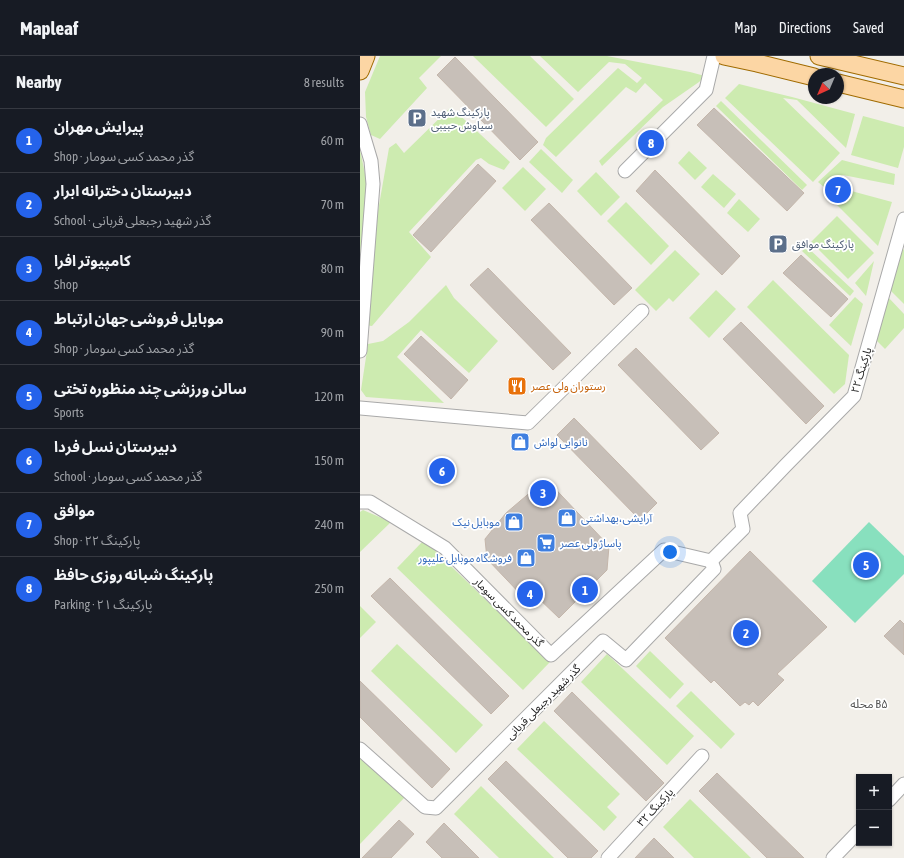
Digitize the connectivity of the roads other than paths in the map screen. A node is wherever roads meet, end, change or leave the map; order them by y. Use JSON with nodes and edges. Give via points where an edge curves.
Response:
{"nodes":[{"id":1,"x":366,"y":56,"type":"edge"},
{"id":2,"x":714,"y":56,"type":"edge"},
{"id":3,"x":724,"y":56,"type":"edge"},
{"id":4,"x":819,"y":56,"type":"edge"},
{"id":5,"x":758,"y":59,"type":"edge"},
{"id":6,"x":856,"y":60,"type":"edge"},
{"id":7,"x":360,"y":71,"type":"edge"},
{"id":8,"x":808,"y":75,"type":"edge"},
{"id":9,"x":904,"y":76,"type":"edge"},
{"id":10,"x":844,"y":84,"type":"edge"},
{"id":11,"x":904,"y":99,"type":"edge"},
{"id":12,"x":360,"y":124,"type":"edge"},
{"id":13,"x":625,"y":170,"type":"dead end"},
{"id":14,"x":904,"y":219,"type":"edge"},
{"id":15,"x":642,"y":311,"type":"dead end"},
{"id":16,"x":360,"y":351,"type":"edge"},
{"id":17,"x":360,"y":408,"type":"edge"},
{"id":18,"x":360,"y":502,"type":"edge"},
{"id":19,"x":711,"y":561,"type":"junction"},
{"id":20,"x":360,"y":749,"type":"edge"},
{"id":21,"x":702,"y":756,"type":"dead end"},
{"id":22,"x":904,"y":784,"type":"edge"},
{"id":23,"x":892,"y":797,"type":"edge"},
{"id":24,"x":856,"y":834,"type":"edge"},
{"id":25,"x":608,"y":858,"type":"edge"},
{"id":26,"x":833,"y":858,"type":"edge"}],
"edges":[{"from":1,"to":7,"type":"main road"},
{"from":2,"to":13,"type":"street","via":[[706,90]]},
{"from":3,"to":5,"type":"main road"},
{"from":4,"to":6,"type":"main road"},
{"from":5,"to":8,"type":"main road"},
{"from":6,"to":9,"type":"main road"},
{"from":10,"to":11,"type":"main road"},
{"from":12,"to":16,"type":"street","via":[[371,162],[373,184]]},
{"from":14,"to":19,"type":"street","name":"پارکینگ ۲۲","via":[[854,396],[740,513],[743,528]]},
{"from":15,"to":17,"type":"street","via":[[528,422]]},
{"from":18,"to":19,"type":"street","name":"گذر محمد کسی سومار","via":[[370,502],[445,548],[551,655],[664,550]]},
{"from":19,"to":20,"type":"street","name":"گذر شهید رجبعلی قربانی","via":[[714,569],[626,660],[603,642],[436,808],[425,807]]},
{"from":21,"to":25,"type":"street","name":"پارکینگ ۳۲"},
{"from":22,"to":23,"type":"street"},
{"from":24,"to":26,"type":"street"}]}
